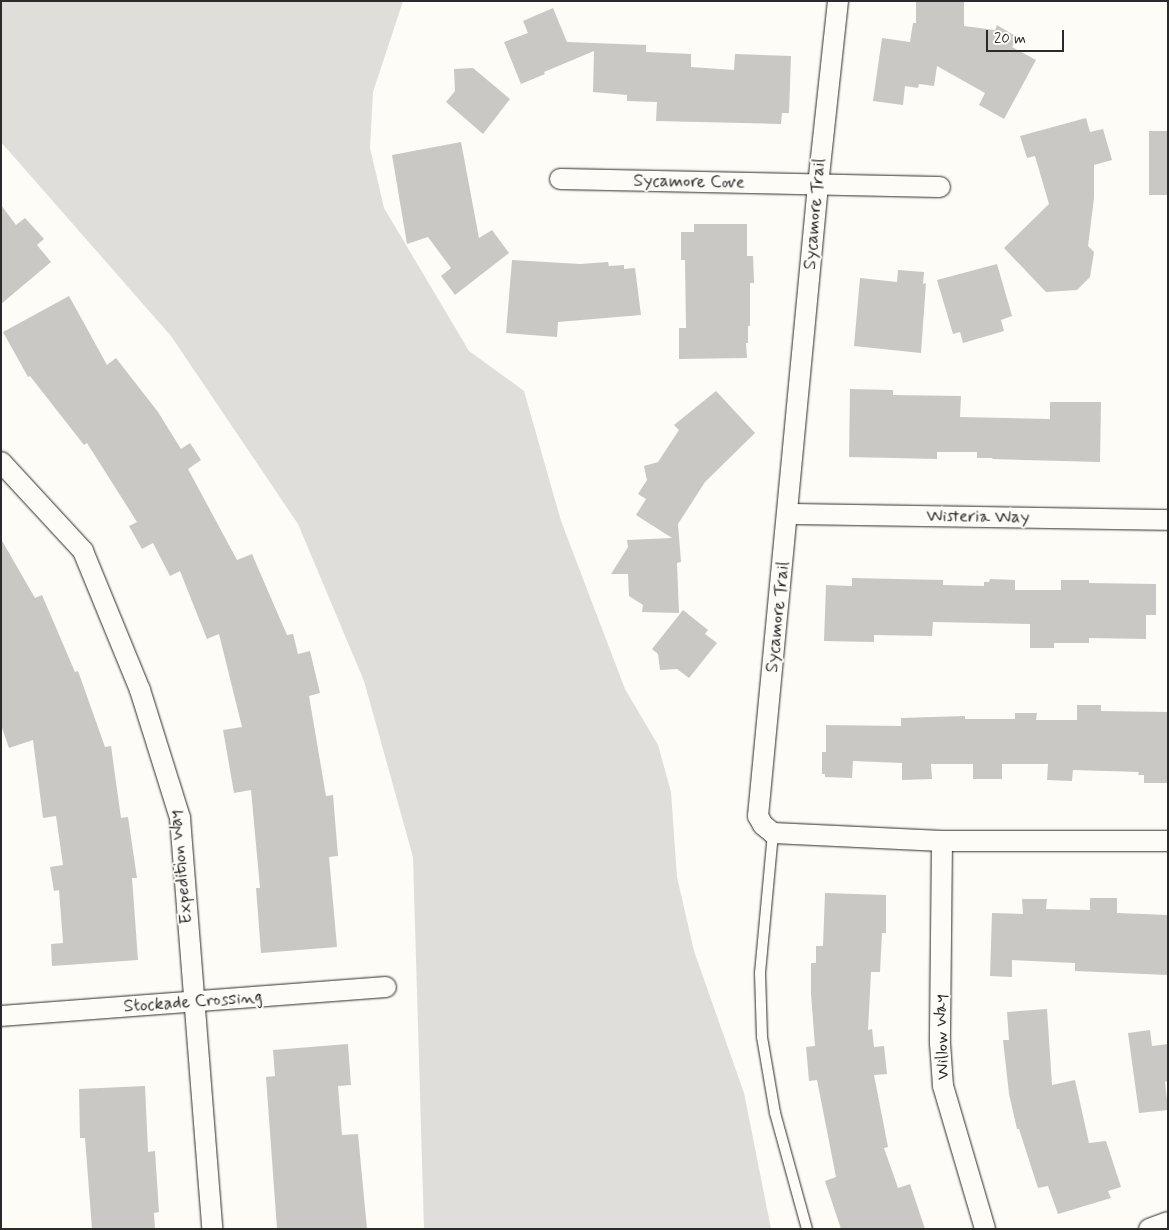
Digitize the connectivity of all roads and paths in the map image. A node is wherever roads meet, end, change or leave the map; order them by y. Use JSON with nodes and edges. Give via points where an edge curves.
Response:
{"nodes":[{"id":1,"x":838,"y":1,"type":"edge"},
{"id":2,"x":560,"y":179,"type":"dead end"},
{"id":3,"x":818,"y":185,"type":"junction"},
{"id":4,"x":940,"y":187,"type":"dead end"},
{"id":5,"x":1,"y":462,"type":"edge"},
{"id":6,"x":788,"y":514,"type":"junction"},
{"id":7,"x":1168,"y":520,"type":"edge"},
{"id":8,"x":773,"y":834,"type":"junction"},
{"id":9,"x":942,"y":840,"type":"junction"},
{"id":10,"x":1168,"y":841,"type":"edge"},
{"id":11,"x":386,"y":987,"type":"dead end"},
{"id":12,"x":194,"y":1001,"type":"junction"},
{"id":13,"x":1,"y":1016,"type":"edge"},
{"id":14,"x":1168,"y":1222,"type":"edge"},
{"id":15,"x":212,"y":1229,"type":"edge"},
{"id":16,"x":807,"y":1229,"type":"edge"},
{"id":17,"x":985,"y":1229,"type":"edge"},
{"id":18,"x":1149,"y":1229,"type":"edge"}],
"edges":[{"from":1,"to":3,"type":"street","name":"Sycamore Trail"},
{"from":2,"to":3,"type":"street","name":"Sycamore Cove"},
{"from":3,"to":4,"type":"street","name":"Sycamore Cove"},
{"from":3,"to":6,"type":"street","name":"Sycamore Trail"},
{"from":5,"to":12,"type":"street","name":"Expedition Way","via":[[83,551],[140,690],[180,818]]},
{"from":6,"to":7,"type":"street","name":"Wisteria Way"},
{"from":6,"to":8,"type":"street","name":"Sycamore Trail","via":[[758,816]]},
{"from":8,"to":9,"type":"street"},
{"from":8,"to":16,"type":"lane","via":[[760,973],[762,1037],[776,1113]]},
{"from":9,"to":10,"type":"street"},
{"from":9,"to":17,"type":"street","name":"Willow Way","via":[[940,1044],[943,1086]]},
{"from":11,"to":12,"type":"street","name":"Stockade Crossing"},
{"from":12,"to":13,"type":"street","name":"Stockade Crossing"},
{"from":12,"to":15,"type":"street","name":"Expedition Way"},
{"from":14,"to":18,"type":"street"}]}
